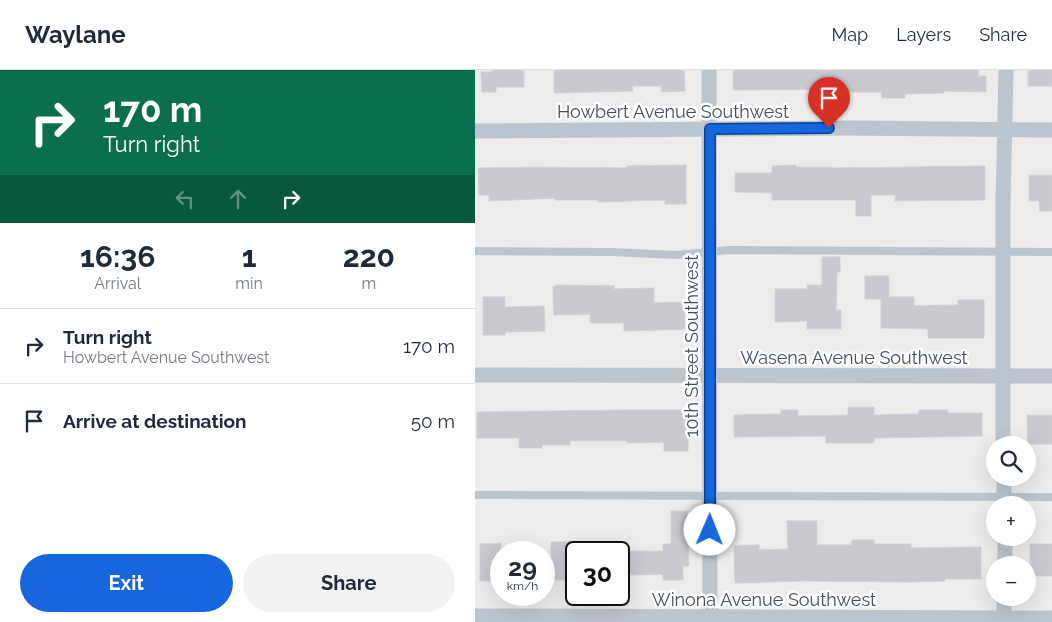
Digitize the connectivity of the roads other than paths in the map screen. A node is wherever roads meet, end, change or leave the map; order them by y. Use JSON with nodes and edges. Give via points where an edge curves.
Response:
{"nodes":[{"id":1,"x":709,"y":70,"type":"edge"},
{"id":2,"x":1006,"y":70,"type":"edge"},
{"id":3,"x":710,"y":129,"type":"junction"},
{"id":4,"x":1005,"y":130,"type":"junction"},
{"id":5,"x":1052,"y":130,"type":"edge"},
{"id":6,"x":475,"y":131,"type":"edge"},
{"id":7,"x":475,"y":251,"type":"edge"},
{"id":8,"x":1003,"y":252,"type":"junction"},
{"id":9,"x":1052,"y":252,"type":"edge"},
{"id":10,"x":709,"y":253,"type":"junction"},
{"id":11,"x":475,"y":375,"type":"edge"},
{"id":12,"x":710,"y":376,"type":"junction"},
{"id":13,"x":1002,"y":376,"type":"junction"},
{"id":14,"x":1052,"y":376,"type":"edge"},
{"id":15,"x":1003,"y":436,"type":"edge"},
{"id":16,"x":475,"y":495,"type":"edge"},
{"id":17,"x":711,"y":496,"type":"junction"},
{"id":18,"x":1052,"y":497,"type":"edge"},
{"id":19,"x":1036,"y":498,"type":"edge"},
{"id":20,"x":986,"y":501,"type":"edge"},
{"id":21,"x":1004,"y":606,"type":"edge"},
{"id":22,"x":475,"y":616,"type":"edge"},
{"id":23,"x":1052,"y":618,"type":"edge"},
{"id":24,"x":710,"y":620,"type":"edge"},
{"id":25,"x":1004,"y":620,"type":"edge"}],
"edges":[{"from":1,"to":3,"type":"street","name":"10th Street Southwest"},
{"from":2,"to":4,"type":"street"},
{"from":3,"to":4,"type":"street","name":"Howbert Avenue Southwest"},
{"from":3,"to":6,"type":"street","name":"Howbert Avenue Southwest"},
{"from":3,"to":10,"type":"street","name":"10th Street Southwest"},
{"from":4,"to":5,"type":"street","name":"Howbert Avenue Southwest"},
{"from":4,"to":8,"type":"street"},
{"from":7,"to":10,"type":"lane"},
{"from":8,"to":9,"type":"lane"},
{"from":8,"to":10,"type":"lane","via":[[730,250]]},
{"from":8,"to":13,"type":"street"},
{"from":10,"to":12,"type":"street","name":"10th Street Southwest"},
{"from":11,"to":12,"type":"street","name":"Wasena Avenue Southwest"},
{"from":12,"to":13,"type":"street","name":"Wasena Avenue Southwest"},
{"from":12,"to":17,"type":"street","name":"10th Street Southwest"},
{"from":13,"to":14,"type":"street","name":"Wasena Avenue Southwest"},
{"from":13,"to":15,"type":"street"},
{"from":16,"to":17,"type":"lane"},
{"from":17,"to":20,"type":"lane"},
{"from":17,"to":24,"type":"street","name":"10th Street Southwest"},
{"from":18,"to":19,"type":"lane"},
{"from":21,"to":25,"type":"street"},
{"from":22,"to":24,"type":"street","name":"Winona Avenue Southwest"},
{"from":23,"to":25,"type":"street","name":"Winona Avenue Southwest"},
{"from":24,"to":25,"type":"street","name":"Winona Avenue Southwest"}]}
